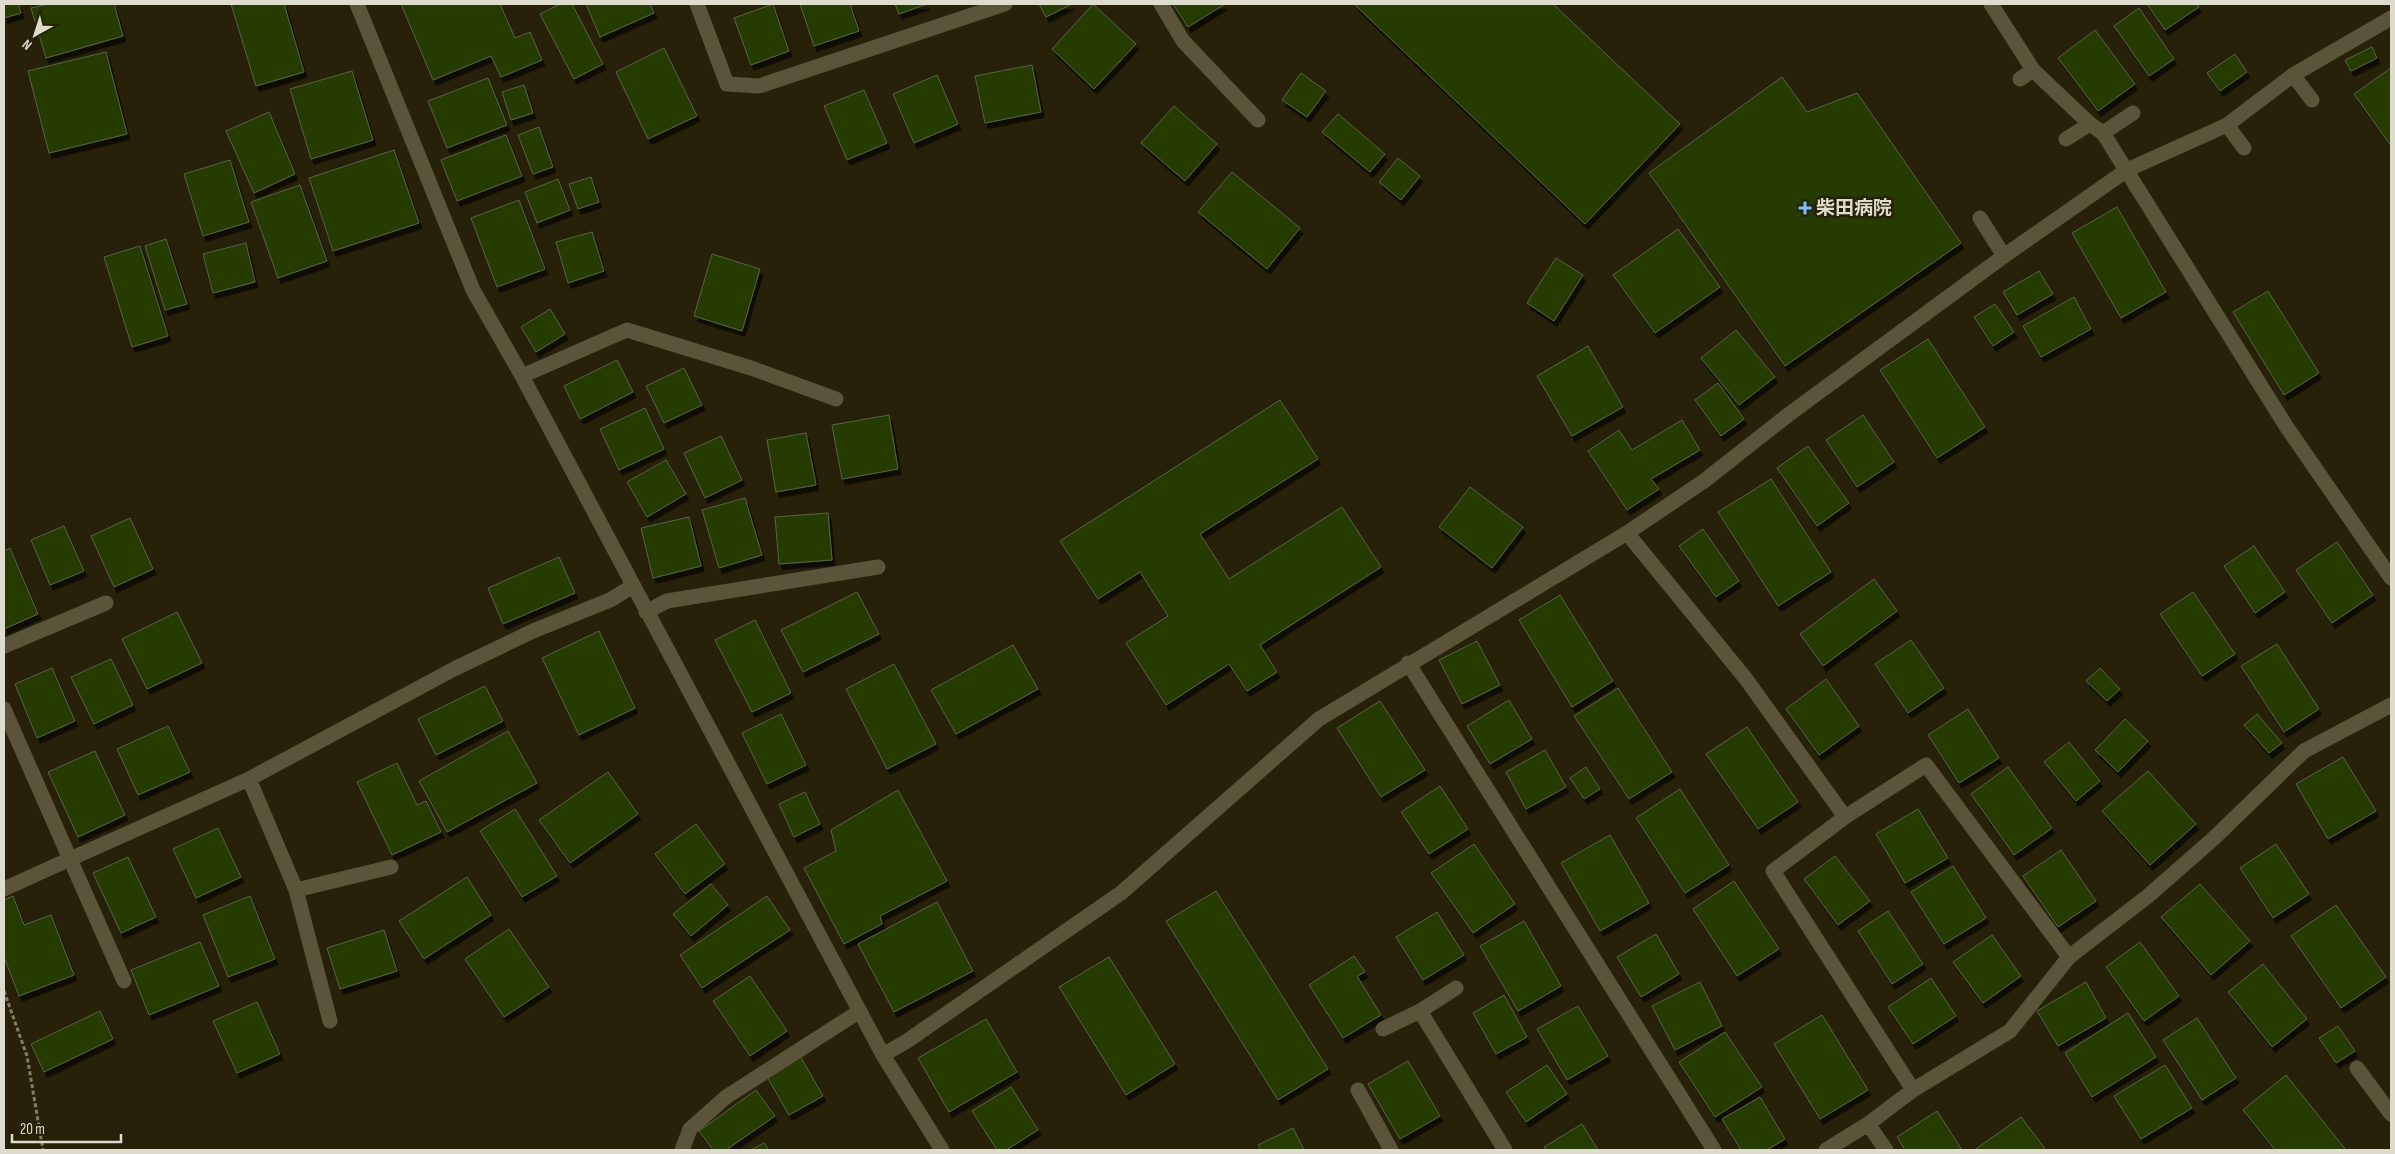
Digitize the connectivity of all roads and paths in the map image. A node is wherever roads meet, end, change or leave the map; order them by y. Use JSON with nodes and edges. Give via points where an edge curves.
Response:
{"nodes":[{"id":1,"x":358,"y":4,"type":"edge"},
{"id":2,"x":697,"y":4,"type":"edge"},
{"id":3,"x":1005,"y":4,"type":"edge"},
{"id":4,"x":1161,"y":4,"type":"edge"},
{"id":5,"x":1991,"y":4,"type":"edge"},
{"id":6,"x":2391,"y":18,"type":"edge"},
{"id":7,"x":2033,"y":70,"type":"junction"},
{"id":8,"x":2293,"y":75,"type":"junction"},
{"id":9,"x":2020,"y":80,"type":"dead end"},
{"id":10,"x":2312,"y":100,"type":"dead end"},
{"id":11,"x":2132,"y":113,"type":"dead end"},
{"id":12,"x":1258,"y":120,"type":"dead end"},
{"id":13,"x":2090,"y":124,"type":"junction"},
{"id":14,"x":2227,"y":125,"type":"junction"},
{"id":15,"x":2103,"y":133,"type":"junction"},
{"id":16,"x":2066,"y":139,"type":"dead end"},
{"id":17,"x":2244,"y":148,"type":"dead end"},
{"id":18,"x":2127,"y":170,"type":"junction"},
{"id":19,"x":1980,"y":218,"type":"dead end"},
{"id":20,"x":2004,"y":256,"type":"junction"},
{"id":21,"x":522,"y":376,"type":"junction"},
{"id":22,"x":836,"y":399,"type":"dead end"},
{"id":23,"x":1627,"y":533,"type":"junction"},
{"id":24,"x":878,"y":567,"type":"dead end"},
{"id":25,"x":2391,"y":578,"type":"edge"},
{"id":26,"x":633,"y":586,"type":"junction"},
{"id":27,"x":106,"y":603,"type":"dead end"},
{"id":28,"x":646,"y":612,"type":"junction"},
{"id":29,"x":4,"y":646,"type":"edge"},
{"id":30,"x":1408,"y":664,"type":"junction"},
{"id":31,"x":2391,"y":706,"type":"edge"},
{"id":32,"x":4,"y":710,"type":"edge"},
{"id":33,"x":249,"y":779,"type":"junction"},
{"id":34,"x":1845,"y":817,"type":"junction"},
{"id":35,"x":70,"y":859,"type":"junction"},
{"id":36,"x":391,"y":867,"type":"dead end"},
{"id":37,"x":4,"y":889,"type":"edge"},
{"id":38,"x":296,"y":890,"type":"junction"},
{"id":39,"x":2069,"y":957,"type":"junction"},
{"id":40,"x":124,"y":982,"type":"dead end"},
{"id":41,"x":1456,"y":988,"type":"dead end"},
{"id":42,"x":4,"y":991,"type":"edge"},
{"id":43,"x":860,"y":1011,"type":"junction"},
{"id":44,"x":1420,"y":1011,"type":"junction"},
{"id":45,"x":330,"y":1021,"type":"dead end"},
{"id":46,"x":1384,"y":1029,"type":"dead end"},
{"id":47,"x":883,"y":1055,"type":"junction"},
{"id":48,"x":2357,"y":1068,"type":"dead end"},
{"id":49,"x":1358,"y":1090,"type":"dead end"},
{"id":50,"x":1913,"y":1090,"type":"junction"},
{"id":51,"x":2391,"y":1114,"type":"edge"},
{"id":52,"x":1868,"y":1124,"type":"junction"},
{"id":53,"x":43,"y":1150,"type":"edge"},
{"id":54,"x":682,"y":1150,"type":"edge"},
{"id":55,"x":942,"y":1150,"type":"edge"},
{"id":56,"x":1389,"y":1150,"type":"edge"},
{"id":57,"x":1504,"y":1150,"type":"edge"},
{"id":58,"x":1714,"y":1150,"type":"edge"},
{"id":59,"x":1826,"y":1150,"type":"edge"},
{"id":60,"x":1886,"y":1150,"type":"edge"}],
"edges":[{"from":1,"to":21,"type":"street","via":[[473,290]]},
{"from":2,"to":3,"type":"street","via":[[727,84],[759,86]]},
{"from":4,"to":12,"type":"street","via":[[1184,41]]},
{"from":5,"to":7,"type":"street"},
{"from":6,"to":8,"type":"street"},
{"from":7,"to":9,"type":"street"},
{"from":7,"to":13,"type":"street"},
{"from":8,"to":10,"type":"street"},
{"from":8,"to":14,"type":"street"},
{"from":11,"to":15,"type":"street"},
{"from":13,"to":15,"type":"street"},
{"from":13,"to":16,"type":"street"},
{"from":14,"to":17,"type":"street"},
{"from":14,"to":18,"type":"street"},
{"from":15,"to":18,"type":"street"},
{"from":18,"to":20,"type":"street"},
{"from":18,"to":25,"type":"street","via":[[2286,426]]},
{"from":19,"to":20,"type":"street"},
{"from":20,"to":23,"type":"street","via":[[1704,481]]},
{"from":21,"to":22,"type":"street","via":[[628,330],[751,368]]},
{"from":21,"to":26,"type":"street"},
{"from":23,"to":30,"type":"street"},
{"from":23,"to":34,"type":"street","via":[[1746,679]]},
{"from":24,"to":28,"type":"street","via":[[667,601]]},
{"from":26,"to":28,"type":"street"},
{"from":26,"to":33,"type":"street","via":[[610,600],[454,668]]},
{"from":27,"to":29,"type":"street"},
{"from":28,"to":43,"type":"street"},
{"from":30,"to":47,"type":"street","via":[[1319,719],[1121,893]]},
{"from":30,"to":58,"type":"street"},
{"from":31,"to":39,"type":"street","via":[[2304,751],[2148,896]]},
{"from":32,"to":35,"type":"street"},
{"from":33,"to":35,"type":"street"},
{"from":33,"to":38,"type":"street"},
{"from":34,"to":39,"type":"street","via":[[1926,765]]},
{"from":34,"to":50,"type":"street","via":[[1773,871]]},
{"from":35,"to":37,"type":"street"},
{"from":35,"to":40,"type":"street"},
{"from":36,"to":38,"type":"street"},
{"from":38,"to":45,"type":"street"},
{"from":39,"to":50,"type":"street","via":[[2010,1031]]},
{"from":41,"to":44,"type":"street"},
{"from":42,"to":53,"type":"path","via":[[27,1056]]},
{"from":43,"to":47,"type":"street"},
{"from":43,"to":54,"type":"street","via":[[726,1097],[690,1129]]},
{"from":44,"to":46,"type":"street"},
{"from":44,"to":57,"type":"street"},
{"from":47,"to":55,"type":"street"},
{"from":48,"to":51,"type":"street"},
{"from":49,"to":56,"type":"street"},
{"from":50,"to":52,"type":"street"},
{"from":52,"to":59,"type":"street"},
{"from":52,"to":60,"type":"street"}]}
